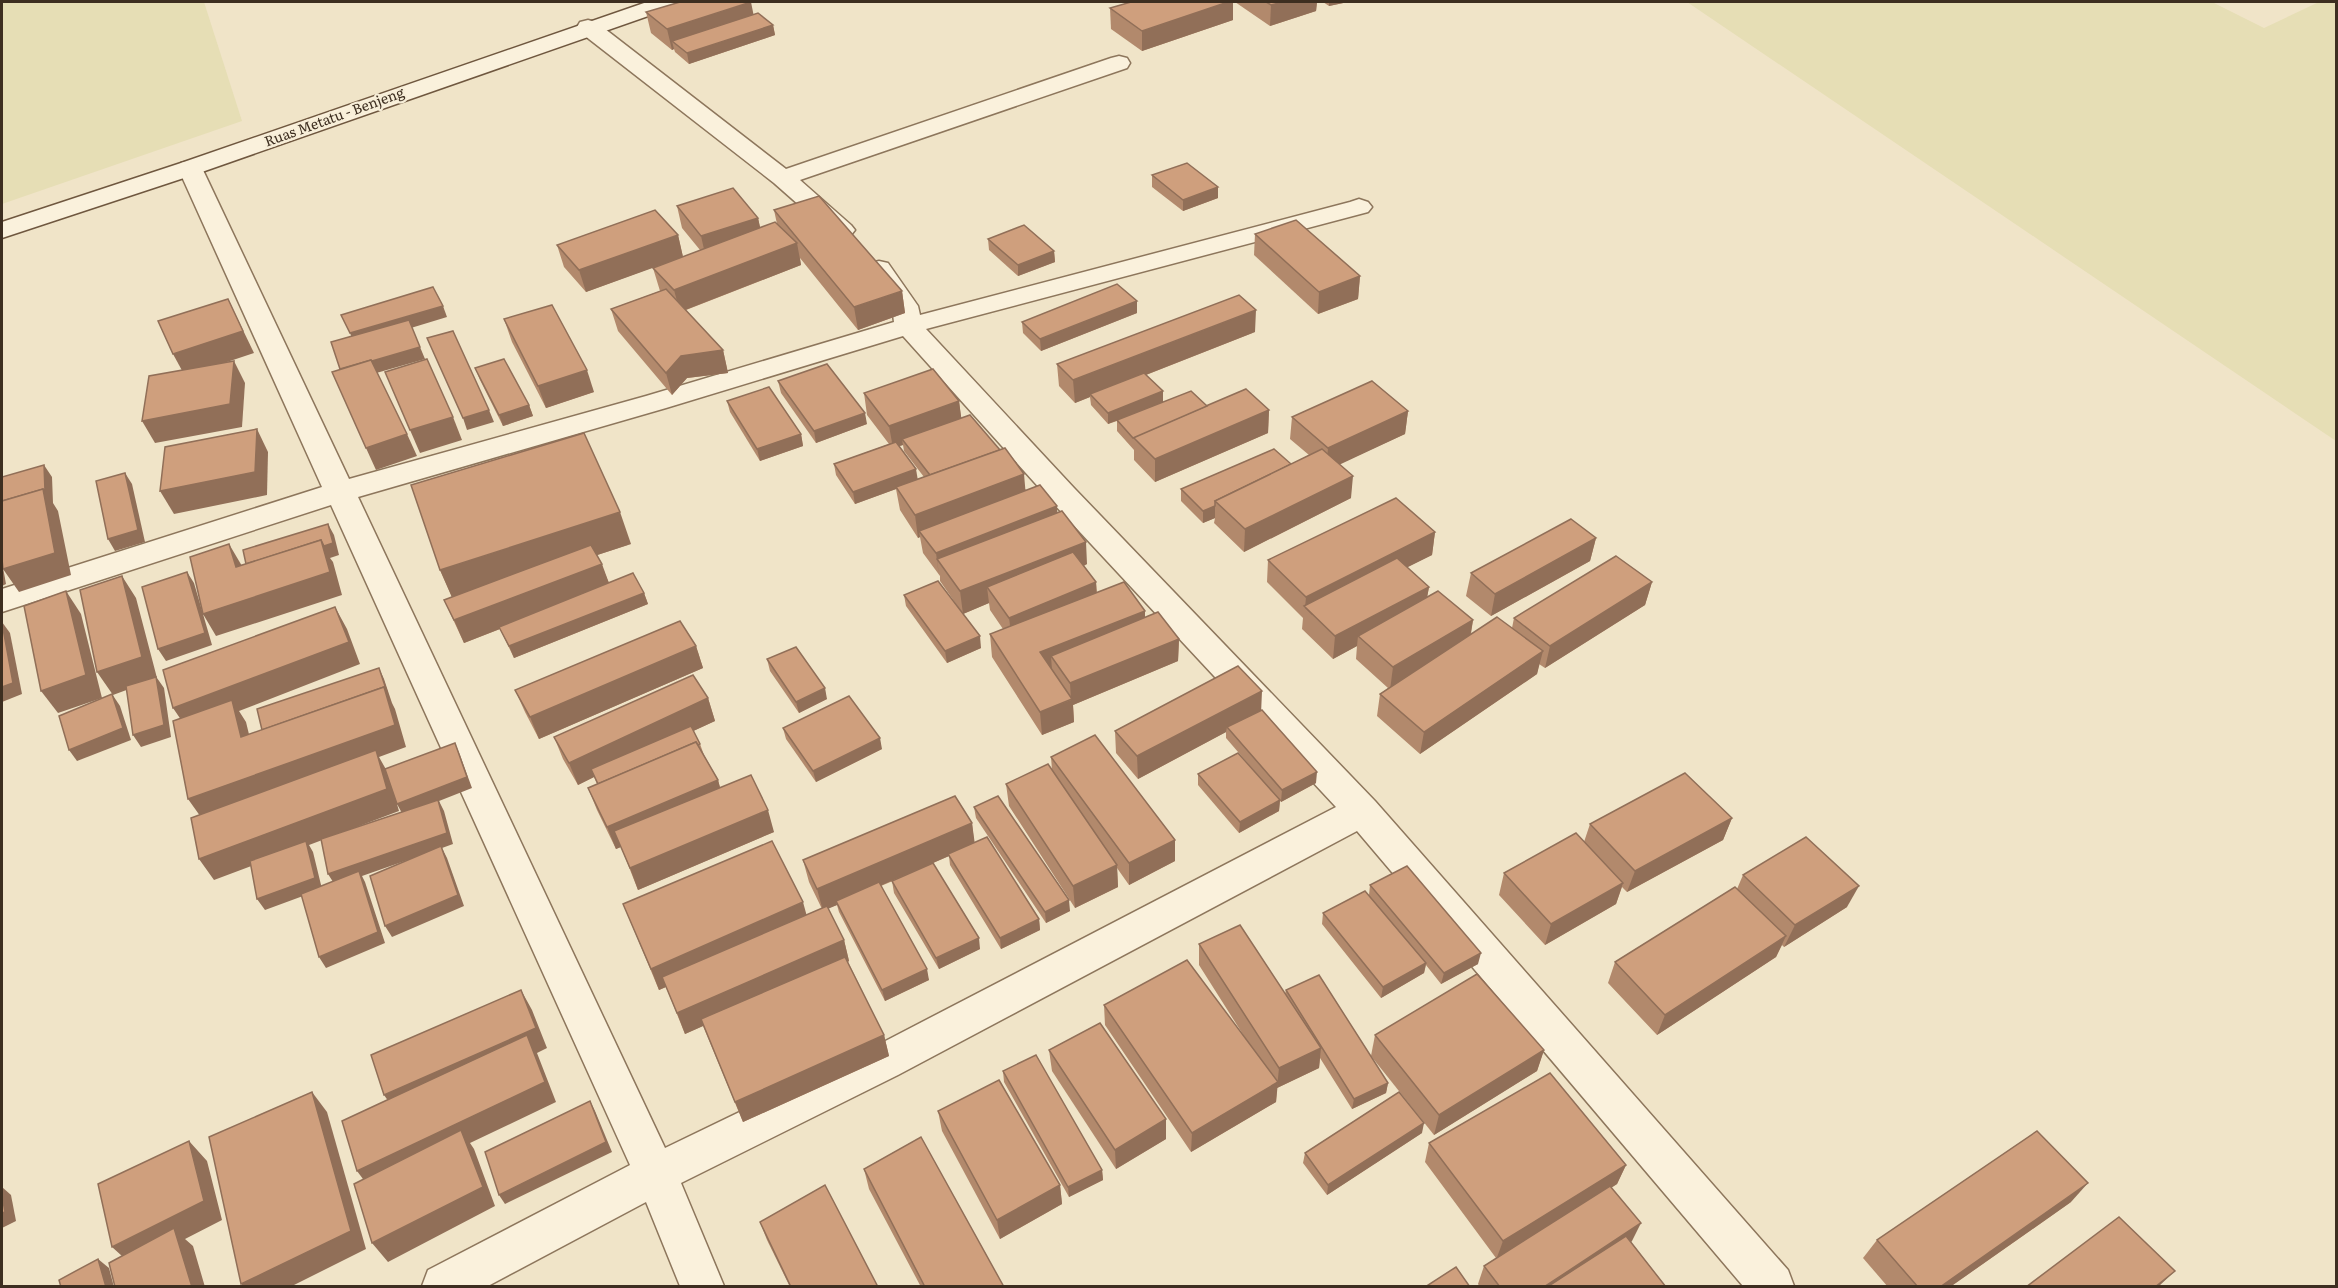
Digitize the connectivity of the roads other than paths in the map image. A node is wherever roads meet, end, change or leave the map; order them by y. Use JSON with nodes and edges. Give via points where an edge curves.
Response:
{"nodes":[{"id":1,"x":666,"y":2,"type":"edge"},
{"id":2,"x":588,"y":27,"type":"junction"},
{"id":3,"x":1119,"y":63,"type":"dead end"},
{"id":4,"x":190,"y":168,"type":"junction"},
{"id":5,"x":783,"y":178,"type":"junction"},
{"id":6,"x":1359,"y":207,"type":"dead end"},
{"id":7,"x":2,"y":230,"type":"edge"},
{"id":8,"x":908,"y":326,"type":"junction"},
{"id":9,"x":339,"y":492,"type":"junction"},
{"id":10,"x":2,"y":601,"type":"edge"},
{"id":11,"x":1362,"y":811,"type":"junction"},
{"id":12,"x":656,"y":1174,"type":"junction"},
{"id":13,"x":444,"y":1287,"type":"edge"},
{"id":14,"x":702,"y":1287,"type":"edge"},
{"id":15,"x":1772,"y":1287,"type":"edge"}],
"edges":[{"from":1,"to":2,"type":"street","name":"Ruas Metatu - Benjeng"},
{"from":2,"to":4,"type":"street","name":"Ruas Metatu - Benjeng"},
{"from":2,"to":5,"type":"street"},
{"from":3,"to":5,"type":"street"},
{"from":4,"to":7,"type":"street","name":"Ruas Metatu - Benjeng"},
{"from":4,"to":9,"type":"street"},
{"from":5,"to":8,"type":"street","via":[[883,273],[905,306]]},
{"from":6,"to":8,"type":"street"},
{"from":8,"to":9,"type":"street"},
{"from":8,"to":11,"type":"street"},
{"from":9,"to":10,"type":"street"},
{"from":9,"to":12,"type":"street"},
{"from":11,"to":12,"type":"street","via":[[884,1062]]},
{"from":11,"to":15,"type":"street"},
{"from":12,"to":13,"type":"street"},
{"from":12,"to":14,"type":"street"}]}
